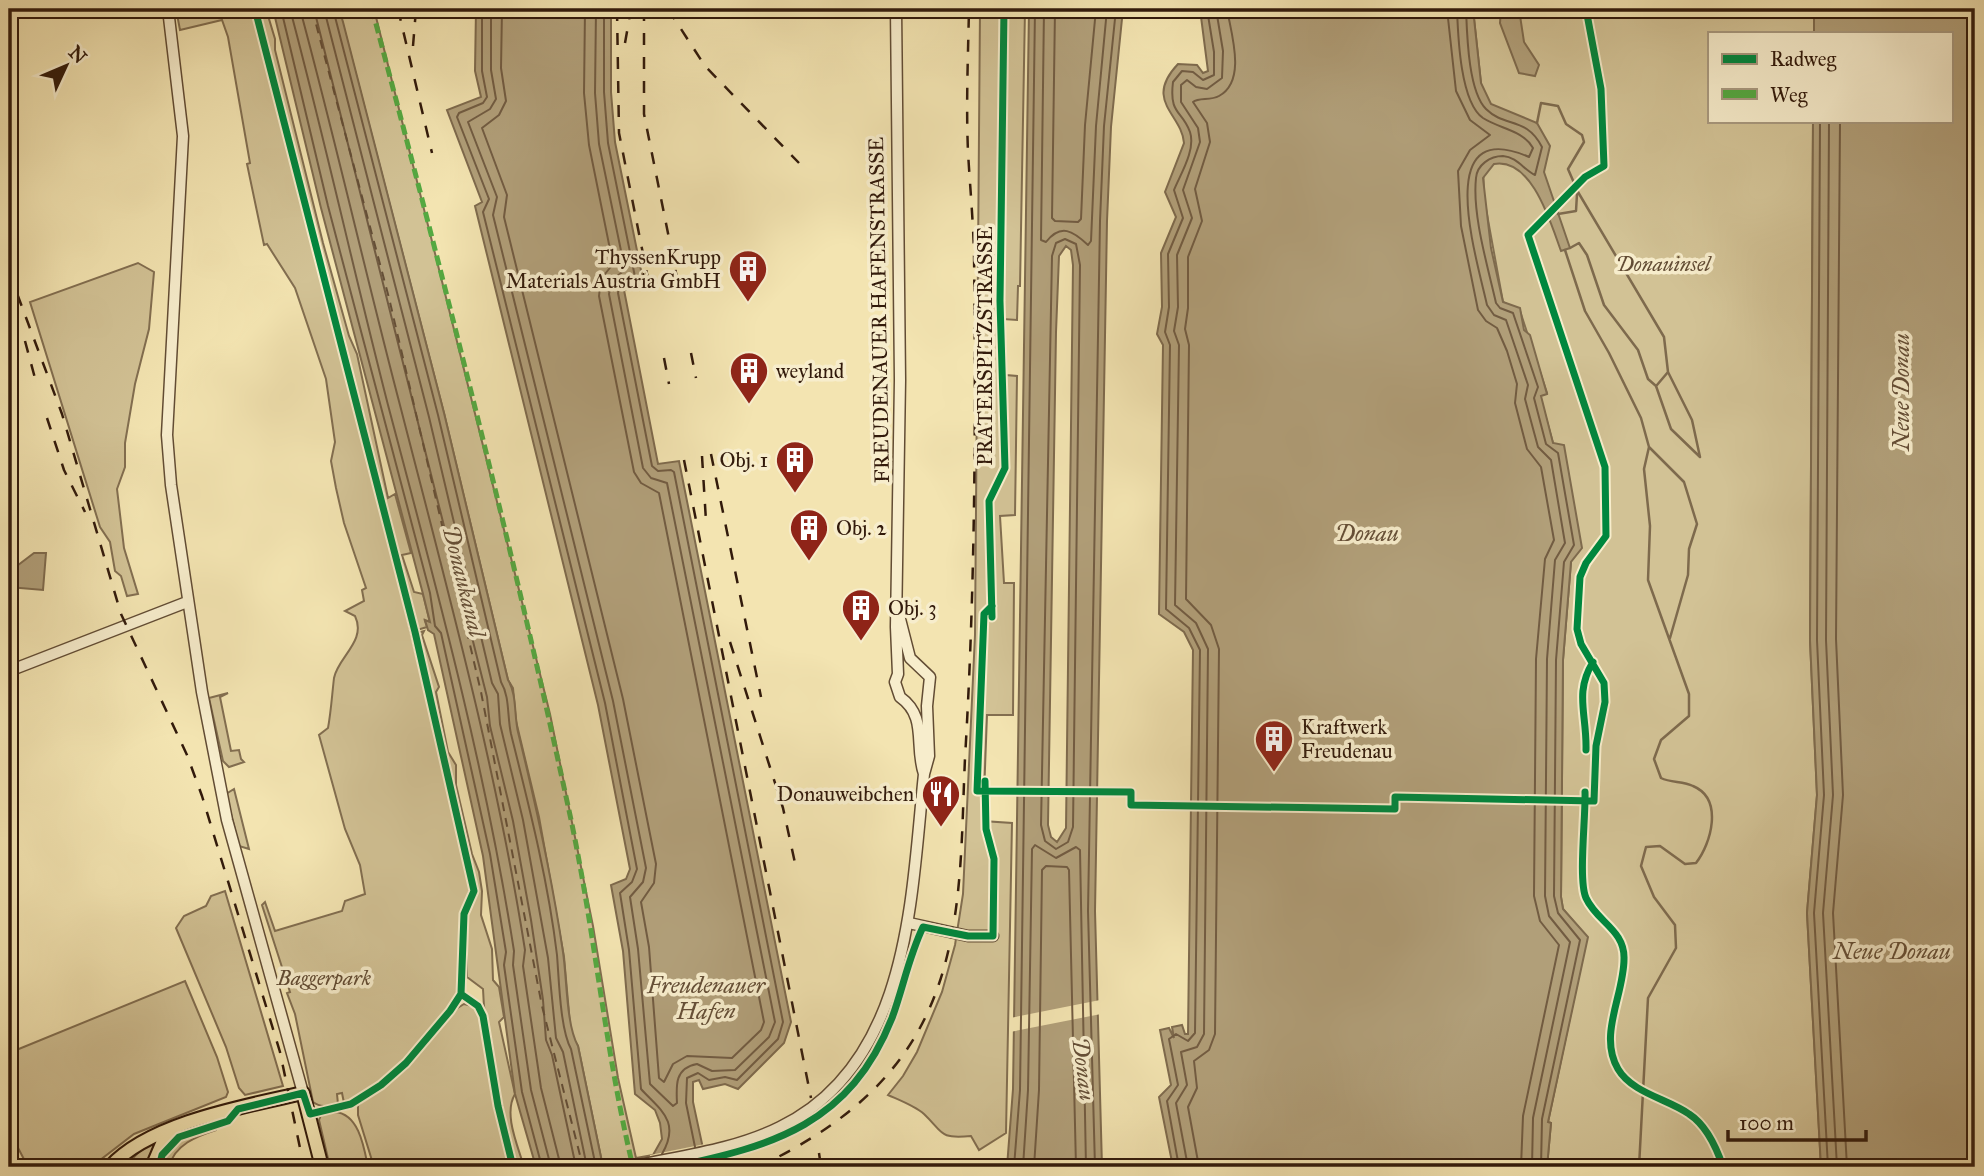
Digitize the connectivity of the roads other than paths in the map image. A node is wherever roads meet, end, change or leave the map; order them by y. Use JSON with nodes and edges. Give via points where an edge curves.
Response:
{"nodes":[{"id":1,"x":168,"y":9,"type":"edge"},
{"id":2,"x":896,"y":9,"type":"edge"},
{"id":3,"x":187,"y":602,"type":"junction"},
{"id":4,"x":898,"y":611,"type":"junction"},
{"id":5,"x":919,"y":667,"type":"junction"},
{"id":6,"x":9,"y":671,"type":"edge"},
{"id":7,"x":898,"y":674,"type":"junction"},
{"id":8,"x":928,"y":695,"type":"junction"},
{"id":9,"x":909,"y":702,"type":"junction"},
{"id":10,"x":924,"y":774,"type":"junction"},
{"id":11,"x":909,"y":923,"type":"junction"},
{"id":12,"x":993,"y":936,"type":"dead end"},
{"id":13,"x":303,"y":1093,"type":"junction"},
{"id":14,"x":175,"y":1128,"type":"junction"},
{"id":15,"x":110,"y":1167,"type":"edge"},
{"id":16,"x":152,"y":1167,"type":"edge"},
{"id":17,"x":322,"y":1167,"type":"edge"},
{"id":18,"x":631,"y":1167,"type":"edge"}],
"edges":[{"from":1,"to":3,"type":"street","via":[[183,136],[167,435]]},
{"from":2,"to":4,"type":"street","name":"FREUDENAUER HAFENSTRASSE"},
{"from":3,"to":6,"type":"street"},
{"from":3,"to":13,"type":"street","via":[[229,828]]},
{"from":4,"to":5,"type":"street","name":"FREUDENAUER HAFENSTRASSE","via":[[910,658]]},
{"from":4,"to":7,"type":"street","name":"FREUDENAUER HAFENSTRASSE"},
{"from":5,"to":7,"type":"street","via":[[910,666]]},
{"from":5,"to":8,"type":"street","name":"FREUDENAUER HAFENSTRASSE","via":[[930,677]]},
{"from":7,"to":9,"type":"street","name":"FREUDENAUER HAFENSTRASSE","via":[[897,691]]},
{"from":8,"to":9,"type":"street"},
{"from":8,"to":10,"type":"street","name":"FREUDENAUER HAFENSTRASSE","via":[[929,756]]},
{"from":9,"to":10,"type":"street","name":"FREUDENAUER HAFENSTRASSE","via":[[920,728],[918,758]]},
{"from":10,"to":11,"type":"street","name":"FREUDENAUER HAFENSTRASSE"},
{"from":11,"to":12,"type":"street","via":[[968,936]]},
{"from":11,"to":18,"type":"street","name":"FREUDENAUER HAFENSTRASSE","via":[[883,1012],[855,1064],[818,1104],[758,1137]]},
{"from":13,"to":14,"type":"main road"},
{"from":13,"to":17,"type":"main road"},
{"from":14,"to":15,"type":"main road","via":[[141,1140]]},
{"from":14,"to":16,"type":"main road","via":[[164,1139]]}]}
